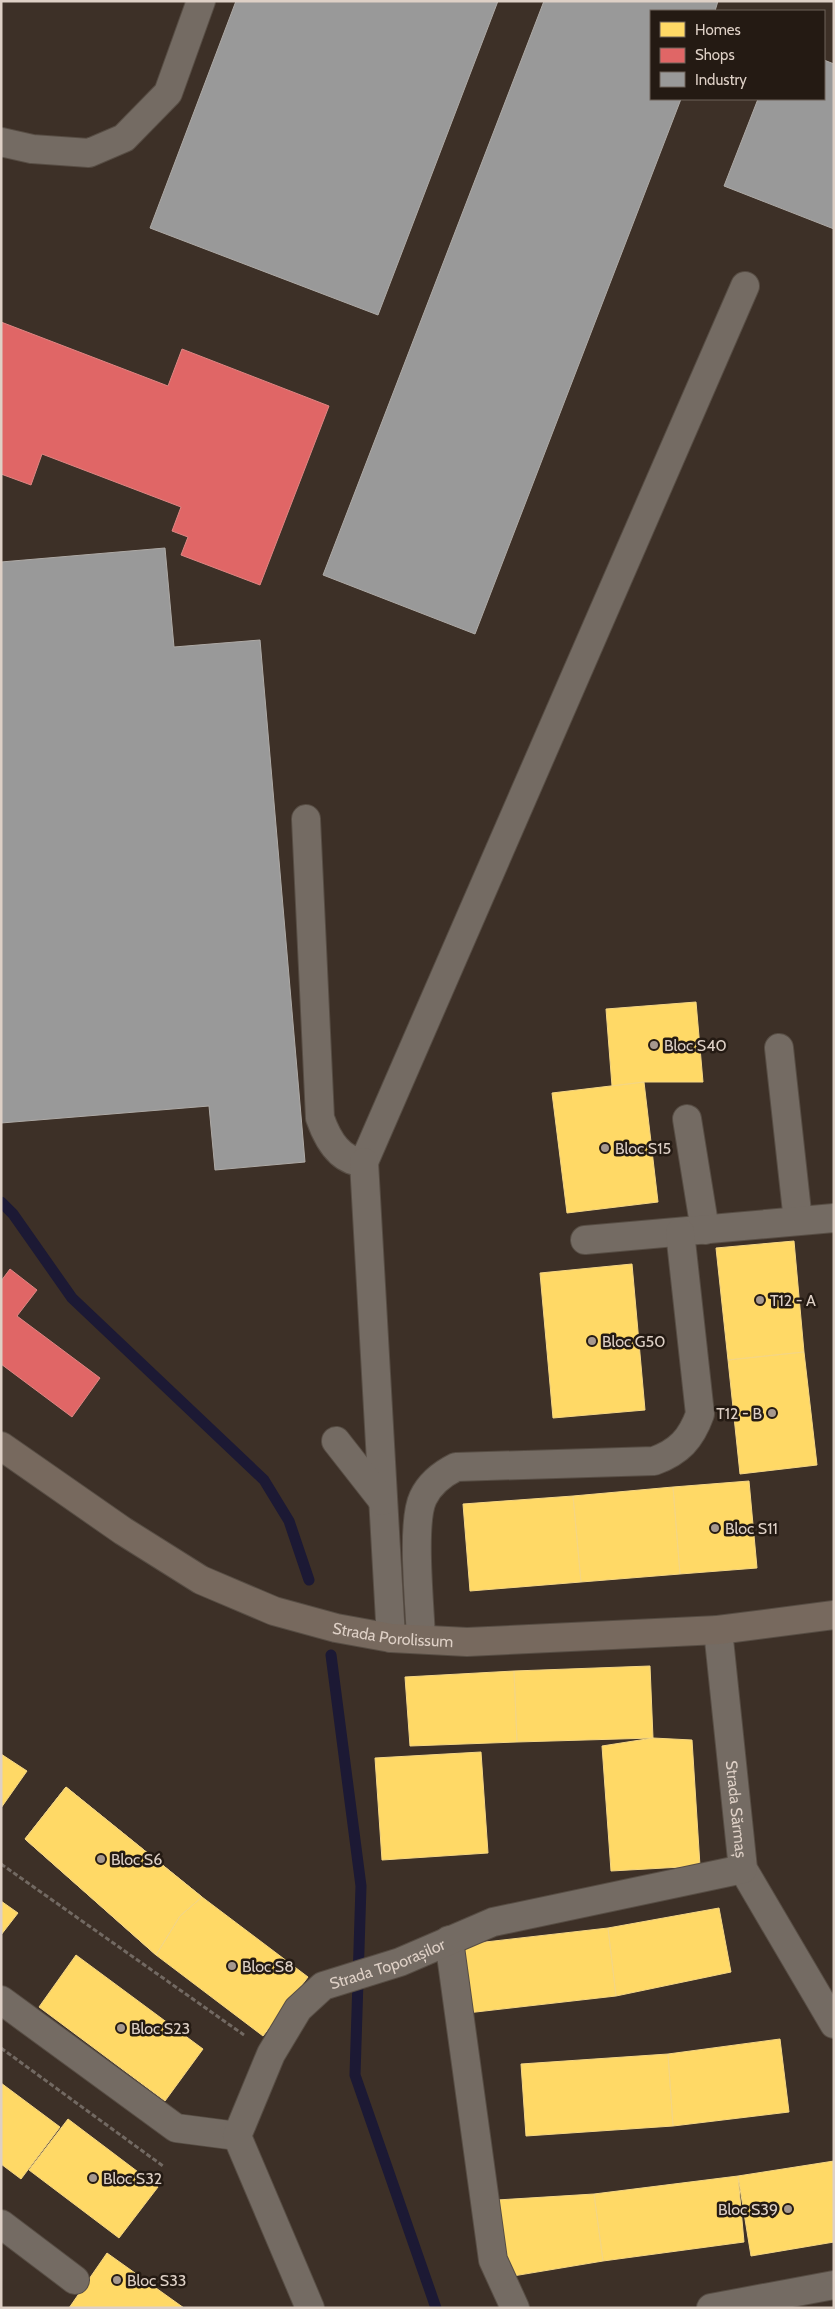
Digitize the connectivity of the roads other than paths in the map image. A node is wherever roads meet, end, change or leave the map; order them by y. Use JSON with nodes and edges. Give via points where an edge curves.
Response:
{"nodes":[{"id":1,"x":201,"y":1,"type":"edge"},
{"id":2,"x":1,"y":142,"type":"edge"},
{"id":3,"x":745,"y":286,"type":"dead end"},
{"id":4,"x":306,"y":818,"type":"dead end"},
{"id":5,"x":779,"y":1048,"type":"dead end"},
{"id":6,"x":687,"y":1119,"type":"dead end"},
{"id":7,"x":364,"y":1162,"type":"junction"},
{"id":8,"x":834,"y":1218,"type":"edge"},
{"id":9,"x":798,"y":1221,"type":"junction"},
{"id":10,"x":692,"y":1231,"type":"junction"},
{"id":11,"x":585,"y":1240,"type":"dead end"},
{"id":12,"x":336,"y":1441,"type":"dead end"},
{"id":13,"x":1,"y":1446,"type":"edge"},
{"id":14,"x":383,"y":1501,"type":"junction"},
{"id":15,"x":834,"y":1615,"type":"edge"},
{"id":16,"x":718,"y":1630,"type":"junction"},
{"id":17,"x":391,"y":1638,"type":"junction"},
{"id":18,"x":421,"y":1639,"type":"junction"},
{"id":19,"x":743,"y":1869,"type":"junction"},
{"id":20,"x":449,"y":1940,"type":"junction"},
{"id":21,"x":1,"y":2000,"type":"edge"},
{"id":22,"x":834,"y":2024,"type":"edge"},
{"id":23,"x":237,"y":2136,"type":"junction"},
{"id":24,"x":1,"y":2224,"type":"edge"},
{"id":25,"x":75,"y":2280,"type":"dead end"},
{"id":26,"x":834,"y":2285,"type":"edge"},
{"id":27,"x":310,"y":2308,"type":"edge"},
{"id":28,"x":515,"y":2308,"type":"edge"},
{"id":29,"x":711,"y":2308,"type":"edge"}],
"edges":[{"from":1,"to":2,"type":"street","via":[[168,92],[124,138],[88,154],[32,149]]},
{"from":3,"to":7,"type":"street"},
{"from":4,"to":7,"type":"street","via":[[320,1118],[334,1145],[354,1162]]},
{"from":5,"to":9,"type":"street"},
{"from":6,"to":10,"type":"street"},
{"from":7,"to":14,"type":"street"},
{"from":8,"to":9,"type":"street"},
{"from":9,"to":10,"type":"street"},
{"from":10,"to":11,"type":"street"},
{"from":10,"to":18,"type":"street","via":[[700,1414],[691,1434],[678,1450],[654,1461],[456,1466],[442,1474],[423,1497],[417,1522]]},
{"from":12,"to":14,"type":"street"},
{"from":13,"to":17,"type":"main road","name":"Strada Porolissum","via":[[130,1536],[201,1580],[239,1598],[307,1621]]},
{"from":14,"to":17,"type":"street"},
{"from":15,"to":16,"type":"main road","name":"Strada Porolissum"},
{"from":16,"to":18,"type":"main road","name":"Strada Porolissum","via":[[467,1642]]},
{"from":16,"to":19,"type":"street","name":"Strada Sărmaș"},
{"from":17,"to":18,"type":"main road","name":"Strada Porolissum"},
{"from":19,"to":20,"type":"street","name":"Strada Toporașilor","via":[[493,1922]]},
{"from":19,"to":22,"type":"street","name":"Strada Sărmaș"},
{"from":20,"to":23,"type":"street","name":"Strada Toporașilor","via":[[400,1962],[322,1986],[298,2009],[271,2054]]},
{"from":20,"to":28,"type":"street","via":[[493,2260]]},
{"from":21,"to":23,"type":"street","via":[[176,2128]]},
{"from":23,"to":27,"type":"street"},
{"from":24,"to":25,"type":"street"},
{"from":26,"to":29,"type":"street"}]}
